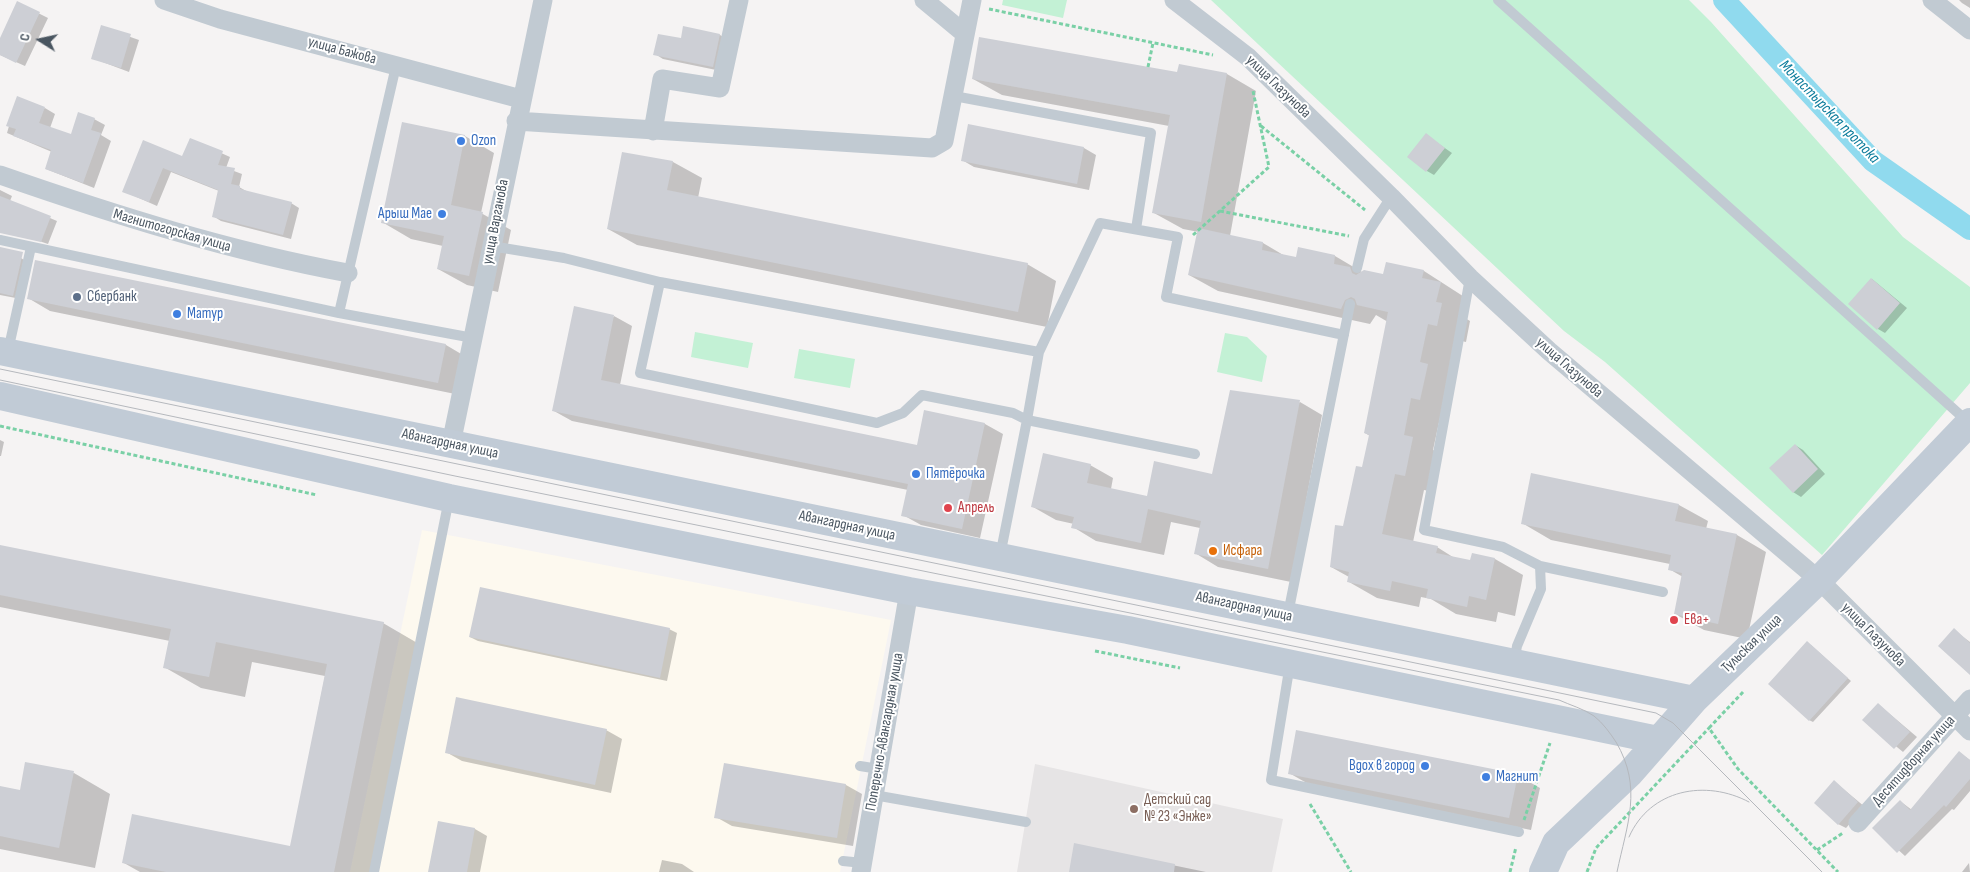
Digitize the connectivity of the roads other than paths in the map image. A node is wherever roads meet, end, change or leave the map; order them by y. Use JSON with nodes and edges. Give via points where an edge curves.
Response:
{"nodes":[{"id":1,"x":164,"y":0,"type":"edge"},
{"id":2,"x":543,"y":0,"type":"edge"},
{"id":3,"x":740,"y":0,"type":"edge"},
{"id":4,"x":924,"y":0,"type":"edge"},
{"id":5,"x":1174,"y":0,"type":"edge"},
{"id":6,"x":1498,"y":0,"type":"edge"},
{"id":7,"x":1932,"y":0,"type":"edge"},
{"id":8,"x":971,"y":2,"type":"edge"},
{"id":9,"x":1970,"y":29,"type":"edge"},
{"id":10,"x":965,"y":34,"type":"junction"},
{"id":11,"x":396,"y":66,"type":"junction"},
{"id":12,"x":954,"y":96,"type":"junction"},
{"id":13,"x":521,"y":99,"type":"junction"},
{"id":14,"x":516,"y":121,"type":"junction"},
{"id":15,"x":653,"y":131,"type":"junction"},
{"id":16,"x":0,"y":175,"type":"edge"},
{"id":17,"x":1391,"y":197,"type":"junction"},
{"id":18,"x":1136,"y":229,"type":"junction"},
{"id":19,"x":0,"y":240,"type":"edge"},
{"id":20,"x":491,"y":246,"type":"junction"},
{"id":21,"x":31,"y":247,"type":"junction"},
{"id":22,"x":1357,"y":268,"type":"dead end"},
{"id":23,"x":348,"y":273,"type":"junction"},
{"id":24,"x":1470,"y":278,"type":"junction"},
{"id":25,"x":660,"y":282,"type":"junction"},
{"id":26,"x":1350,"y":304,"type":"dead end"},
{"id":27,"x":339,"y":313,"type":"junction"},
{"id":28,"x":1344,"y":335,"type":"junction"},
{"id":29,"x":473,"y":338,"type":"junction"},
{"id":30,"x":4,"y":352,"type":"edge"},
{"id":31,"x":1038,"y":352,"type":"junction"},
{"id":32,"x":0,"y":396,"type":"edge"},
{"id":33,"x":1027,"y":420,"type":"junction"},
{"id":34,"x":1969,"y":423,"type":"edge"},
{"id":35,"x":450,"y":444,"type":"junction"},
{"id":36,"x":1196,"y":454,"type":"dead end"},
{"id":37,"x":450,"y":498,"type":"junction"},
{"id":38,"x":1000,"y":557,"type":"junction"},
{"id":39,"x":1540,"y":566,"type":"junction"},
{"id":40,"x":1819,"y":580,"type":"junction"},
{"id":41,"x":909,"y":591,"type":"junction"},
{"id":42,"x":1663,"y":592,"type":"dead end"},
{"id":43,"x":1287,"y":616,"type":"junction"},
{"id":44,"x":1290,"y":663,"type":"junction"},
{"id":45,"x":1514,"y":663,"type":"junction"},
{"id":46,"x":1970,"y":699,"type":"edge"},
{"id":47,"x":1694,"y":700,"type":"junction"},
{"id":48,"x":1954,"y":716,"type":"junction"},
{"id":49,"x":1970,"y":731,"type":"edge"},
{"id":50,"x":1658,"y":740,"type":"junction"},
{"id":51,"x":860,"y":766,"type":"dead end"},
{"id":52,"x":879,"y":769,"type":"junction"},
{"id":53,"x":874,"y":794,"type":"junction"},
{"id":54,"x":1026,"y":822,"type":"dead end"},
{"id":55,"x":1858,"y":823,"type":"road end"},
{"id":56,"x":1519,"y":832,"type":"road end"},
{"id":57,"x":843,"y":861,"type":"dead end"},
{"id":58,"x":862,"y":867,"type":"edge"},
{"id":59,"x":374,"y":872,"type":"edge"},
{"id":60,"x":1543,"y":872,"type":"edge"}],
"edges":[{"from":1,"to":11,"type":"street","name":"улица Бажова","via":[[220,19]]},
{"from":2,"to":13,"type":"street","name":"улица Варганова"},
{"from":3,"to":15,"type":"street","via":[[720,88],[662,79]]},
{"from":4,"to":10,"type":"street"},
{"from":5,"to":17,"type":"street","name":"улица Глазунова","via":[[1248,57]]},
{"from":6,"to":34,"type":"lane"},
{"from":7,"to":9,"type":"street"},
{"from":8,"to":10,"type":"street"},
{"from":10,"to":12,"type":"street"},
{"from":11,"to":13,"type":"street","name":"улица Бажова"},
{"from":11,"to":23,"type":"lane"},
{"from":12,"to":15,"type":"street","via":[[944,141],[932,148]]},
{"from":12,"to":18,"type":"lane","via":[[1151,133]]},
{"from":13,"to":14,"type":"street","name":"улица Варганова"},
{"from":14,"to":15,"type":"street"},
{"from":14,"to":20,"type":"street","name":"улица Варганова"},
{"from":16,"to":23,"type":"street","name":"Магнитогорская улица","via":[[135,221],[274,259]]},
{"from":17,"to":22,"type":"lane","via":[[1364,239]]},
{"from":17,"to":24,"type":"street","name":"улица Глазунова"},
{"from":18,"to":28,"type":"lane","via":[[1178,237],[1166,297]]},
{"from":18,"to":31,"type":"lane","via":[[1100,223]]},
{"from":19,"to":21,"type":"lane"},
{"from":20,"to":25,"type":"lane","via":[[564,258]]},
{"from":20,"to":29,"type":"street","name":"улица Варганова"},
{"from":21,"to":27,"type":"lane"},
{"from":21,"to":30,"type":"lane"},
{"from":23,"to":27,"type":"lane"},
{"from":24,"to":39,"type":"lane","via":[[1424,530],[1503,547]]},
{"from":24,"to":40,"type":"street","name":"улица Глазунова","via":[[1549,351]]},
{"from":25,"to":31,"type":"lane"},
{"from":25,"to":33,"type":"lane","via":[[640,374],[877,423],[903,412],[922,395],[1013,413]]},
{"from":26,"to":28,"type":"lane"},
{"from":27,"to":29,"type":"lane"},
{"from":28,"to":43,"type":"lane"},
{"from":29,"to":35,"type":"street","name":"улица Варганова"},
{"from":30,"to":35,"type":"main road","name":"Авангардная улица"},
{"from":31,"to":33,"type":"lane"},
{"from":32,"to":37,"type":"main road"},
{"from":33,"to":36,"type":"lane"},
{"from":33,"to":38,"type":"lane"},
{"from":34,"to":40,"type":"main road","name":"Тульская улица"},
{"from":35,"to":38,"type":"main road","name":"Авангардная улица"},
{"from":37,"to":41,"type":"main road"},
{"from":37,"to":59,"type":"lane"},
{"from":38,"to":43,"type":"main road","name":"Авангардная улица"},
{"from":39,"to":42,"type":"lane"},
{"from":39,"to":45,"type":"lane","via":[[1541,589],[1517,646]]},
{"from":40,"to":47,"type":"main road","name":"Тульская улица"},
{"from":40,"to":48,"type":"street","name":"улица Глазунова"},
{"from":41,"to":44,"type":"main road"},
{"from":41,"to":52,"type":"street","name":"Поперечно-Авангардная улица"},
{"from":43,"to":45,"type":"main road","name":"Авангардная улица"},
{"from":44,"to":50,"type":"main road"},
{"from":44,"to":56,"type":"lane","via":[[1271,780]]},
{"from":45,"to":47,"type":"main road","name":"Авангардная улица"},
{"from":46,"to":48,"type":"street","name":"Десятидворная улица"},
{"from":47,"to":50,"type":"main road","name":"Тульская улица"},
{"from":48,"to":49,"type":"street","name":"улица Глазунова"},
{"from":48,"to":55,"type":"street","name":"Десятидворная улица"},
{"from":50,"to":60,"type":"main road","name":"Тульская улица","via":[[1630,773],[1556,843]]},
{"from":51,"to":52,"type":"lane"},
{"from":52,"to":53,"type":"street","name":"Поперечно-Авангардная улица"},
{"from":53,"to":54,"type":"lane"},
{"from":53,"to":58,"type":"street","name":"Поперечно-Авангардная улица"},
{"from":57,"to":58,"type":"lane"}]}
